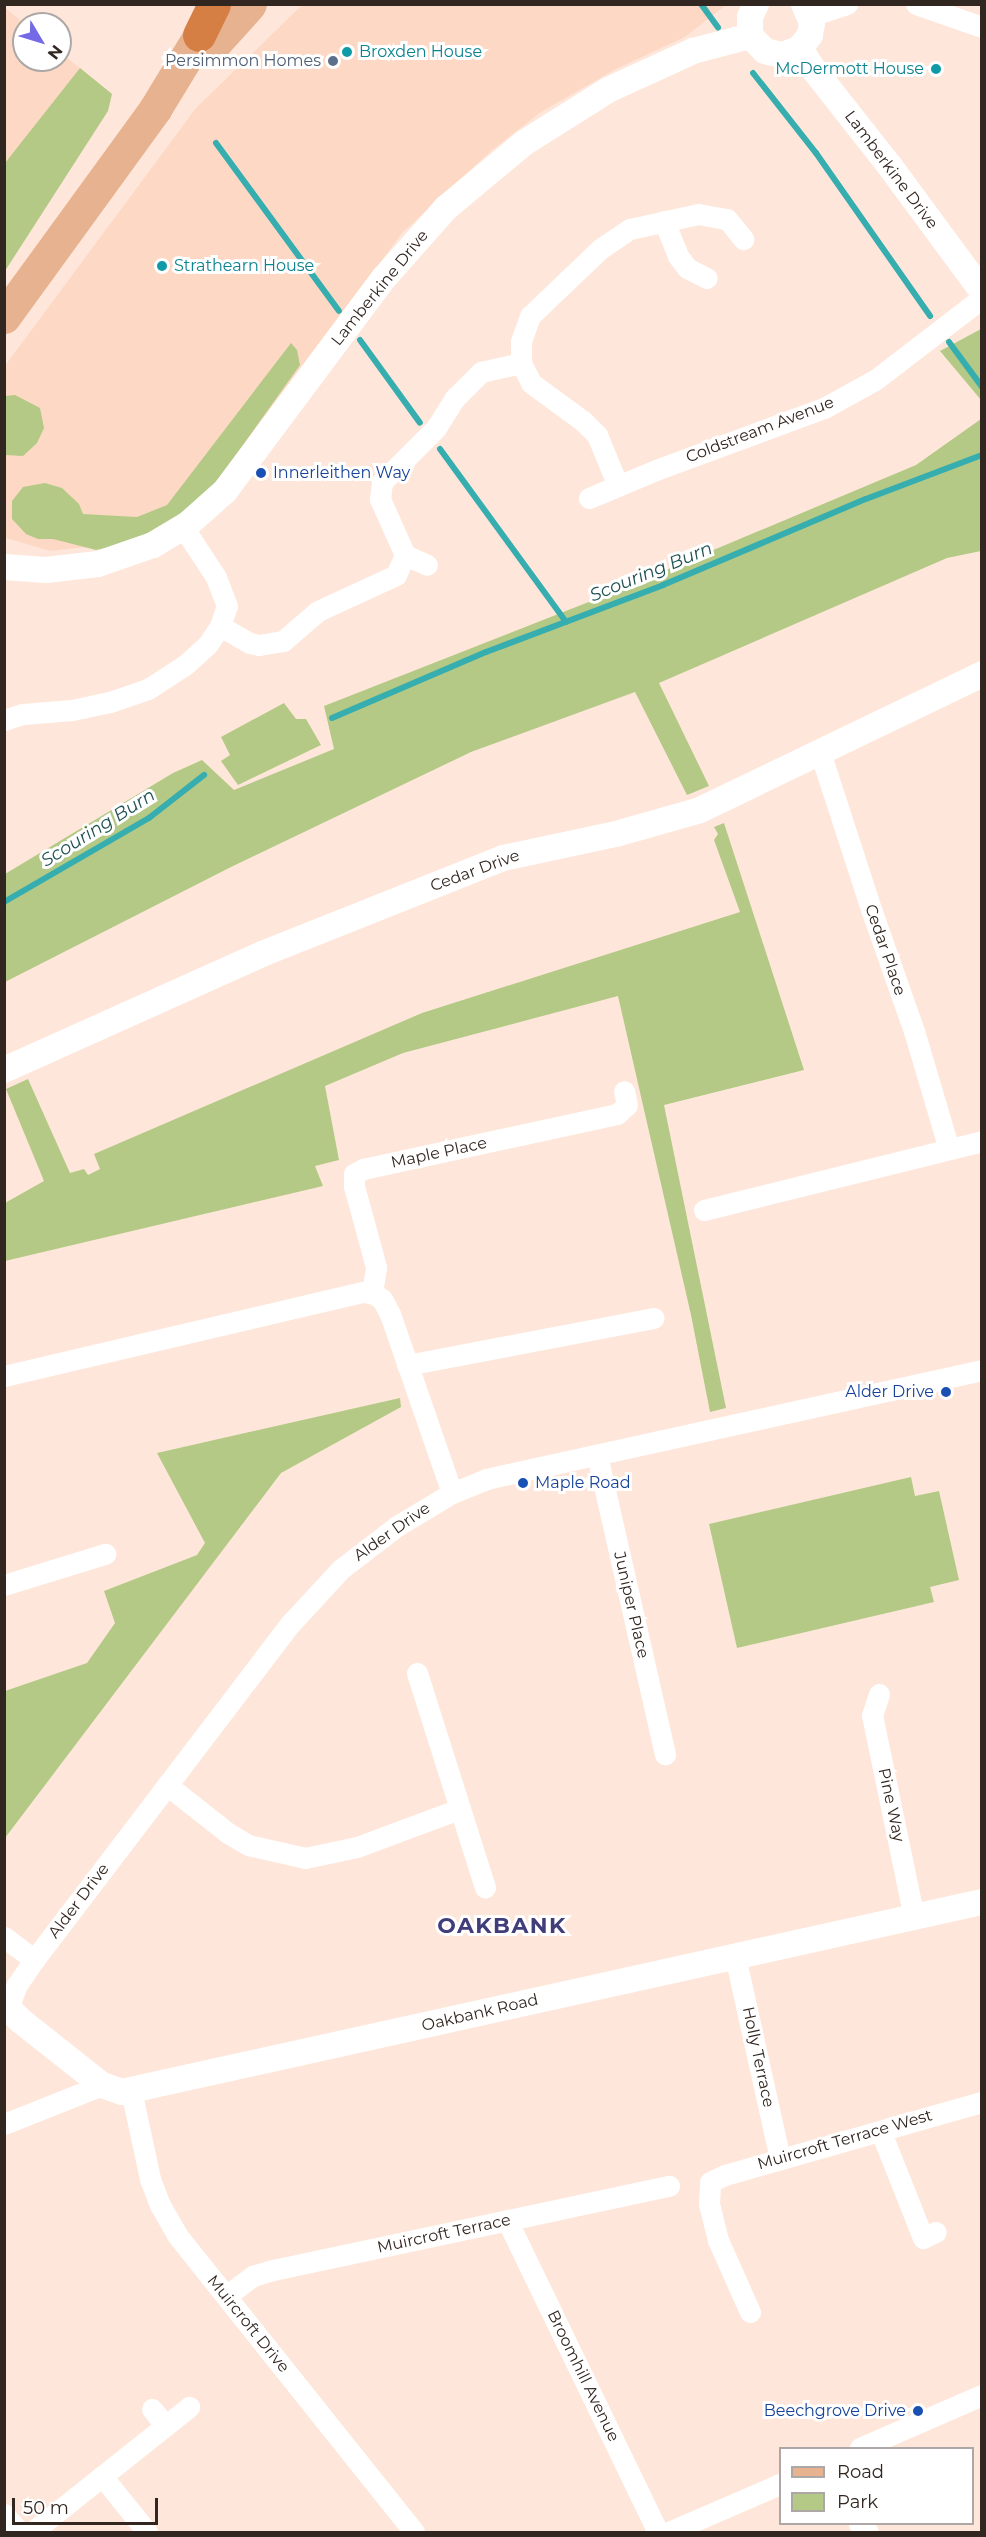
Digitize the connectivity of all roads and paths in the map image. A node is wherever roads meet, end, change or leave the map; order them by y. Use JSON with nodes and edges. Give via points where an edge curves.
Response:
{"nodes":[{"id":1,"x":214,"y":4,"type":"edge"},
{"id":2,"x":219,"y":4,"type":"edge"},
{"id":3,"x":250,"y":4,"type":"edge"},
{"id":4,"x":756,"y":4,"type":"edge"},
{"id":5,"x":847,"y":4,"type":"edge"},
{"id":6,"x":916,"y":4,"type":"edge"},
{"id":7,"x":807,"y":10,"type":"edge"},
{"id":8,"x":981,"y":27,"type":"edge"},
{"id":9,"x":199,"y":35,"type":"junction"},
{"id":10,"x":750,"y":36,"type":"junction"},
{"id":11,"x":800,"y":48,"type":"junction"},
{"id":12,"x":155,"y":109,"type":"junction"},
{"id":13,"x":664,"y":221,"type":"junction"},
{"id":14,"x":744,"y":239,"type":"dead end"},
{"id":15,"x":707,"y":278,"type":"dead end"},
{"id":16,"x":981,"y":291,"type":"edge"},
{"id":17,"x":981,"y":298,"type":"edge"},
{"id":18,"x":4,"y":317,"type":"edge"},
{"id":19,"x":521,"y":363,"type":"junction"},
{"id":20,"x":618,"y":486,"type":"junction"},
{"id":21,"x":589,"y":498,"type":"dead end"},
{"id":22,"x":183,"y":527,"type":"junction"},
{"id":23,"x":405,"y":555,"type":"junction"},
{"id":24,"x":4,"y":559,"type":"edge"},
{"id":25,"x":427,"y":565,"type":"dead end"},
{"id":26,"x":4,"y":567,"type":"edge"},
{"id":27,"x":46,"y":570,"type":"junction"},
{"id":28,"x":220,"y":626,"type":"junction"},
{"id":29,"x":981,"y":674,"type":"edge"},
{"id":30,"x":4,"y":720,"type":"edge"},
{"id":31,"x":820,"y":752,"type":"junction"},
{"id":32,"x":4,"y":1070,"type":"edge"},
{"id":33,"x":624,"y":1091,"type":"dead end"},
{"id":34,"x":981,"y":1141,"type":"edge"},
{"id":35,"x":949,"y":1149,"type":"junction"},
{"id":36,"x":704,"y":1210,"type":"dead end"},
{"id":37,"x":372,"y":1293,"type":"junction"},
{"id":38,"x":654,"y":1318,"type":"dead end"},
{"id":39,"x":407,"y":1365,"type":"junction"},
{"id":40,"x":981,"y":1370,"type":"edge"},
{"id":41,"x":4,"y":1376,"type":"edge"},
{"id":42,"x":597,"y":1455,"type":"junction"},
{"id":43,"x":452,"y":1493,"type":"junction"},
{"id":44,"x":105,"y":1554,"type":"dead end"},
{"id":45,"x":4,"y":1585,"type":"edge"},
{"id":46,"x":417,"y":1673,"type":"dead end"},
{"id":47,"x":879,"y":1694,"type":"dead end"},
{"id":48,"x":665,"y":1754,"type":"dead end"},
{"id":49,"x":167,"y":1785,"type":"junction"},
{"id":50,"x":459,"y":1809,"type":"junction"},
{"id":51,"x":485,"y":1888,"type":"dead end"},
{"id":52,"x":981,"y":1902,"type":"edge"},
{"id":53,"x":914,"y":1917,"type":"junction"},
{"id":54,"x":4,"y":1937,"type":"edge"},
{"id":55,"x":735,"y":1956,"type":"junction"},
{"id":56,"x":34,"y":1960,"type":"junction"},
{"id":57,"x":6,"y":2009,"type":"edge"},
{"id":58,"x":102,"y":2085,"type":"junction"},
{"id":59,"x":131,"y":2090,"type":"junction"},
{"id":60,"x":981,"y":2102,"type":"edge"},
{"id":61,"x":4,"y":2124,"type":"edge"},
{"id":62,"x":881,"y":2132,"type":"junction"},
{"id":63,"x":780,"y":2159,"type":"junction"},
{"id":64,"x":669,"y":2186,"type":"dead end"},
{"id":65,"x":507,"y":2220,"type":"junction"},
{"id":66,"x":923,"y":2237,"type":"dead end"},
{"id":67,"x":226,"y":2296,"type":"junction"},
{"id":68,"x":749,"y":2313,"type":"dead end"},
{"id":69,"x":981,"y":2395,"type":"edge"},
{"id":70,"x":189,"y":2407,"type":"dead end"},
{"id":71,"x":862,"y":2447,"type":"edge"},
{"id":72,"x":102,"y":2476,"type":"junction"},
{"id":73,"x":779,"y":2484,"type":"edge"},
{"id":74,"x":4,"y":2514,"type":"edge"},
{"id":75,"x":20,"y":2532,"type":"edge"},
{"id":76,"x":32,"y":2532,"type":"edge"},
{"id":77,"x":147,"y":2532,"type":"edge"},
{"id":78,"x":414,"y":2532,"type":"edge"},
{"id":79,"x":658,"y":2532,"type":"edge"},
{"id":80,"x":669,"y":2532,"type":"edge"}],
"edges":[{"from":1,"to":9,"type":"highway"},
{"from":2,"to":9,"type":"main road"},
{"from":3,"to":12,"type":"main road"},
{"from":4,"to":10,"type":"street","via":[[750,17]]},
{"from":5,"to":7,"type":"street"},
{"from":6,"to":8,"type":"street"},
{"from":7,"to":11,"type":"street","via":[[810,35]]},
{"from":9,"to":12,"type":"main road"},
{"from":10,"to":11,"type":"street","via":[[772,55],[783,56]]},
{"from":10,"to":22,"type":"street","name":"Lamberkine Drive","via":[[693,51],[608,90],[524,143],[446,208],[384,278],[225,491]]},
{"from":11,"to":16,"type":"street","name":"Lamberkine Drive"},
{"from":12,"to":18,"type":"main road"},
{"from":13,"to":14,"type":"street","via":[[698,214],[727,219]]},
{"from":13,"to":15,"type":"street","via":[[687,268]]},
{"from":13,"to":19,"type":"street","via":[[630,229],[600,249],[530,316],[521,341]]},
{"from":17,"to":20,"type":"street","name":"Coldstream Avenue","via":[[874,380],[824,408]]},
{"from":19,"to":20,"type":"street","via":[[531,383],[597,435]]},
{"from":19,"to":23,"type":"street","via":[[481,372],[455,398],[436,428],[382,482],[380,499]]},
{"from":20,"to":21,"type":"street","name":"Coldstream Avenue"},
{"from":22,"to":27,"type":"street","name":"Lamberkine Drive","via":[[129,556]]},
{"from":22,"to":28,"type":"street","via":[[216,577],[227,606]]},
{"from":23,"to":25,"type":"street"},
{"from":23,"to":28,"type":"street","via":[[396,575],[318,611],[283,641],[250,643]]},
{"from":24,"to":27,"type":"street","name":"Lamberkine Drive"},
{"from":26,"to":27,"type":"street","name":"Lamberkine Drive"},
{"from":28,"to":30,"type":"street","via":[[208,644],[185,665],[147,689],[110,702]]},
{"from":29,"to":31,"type":"street","name":"Cedar Drive"},
{"from":31,"to":32,"type":"street","name":"Cedar Drive","via":[[700,810],[615,834],[503,858],[262,954]]},
{"from":31,"to":35,"type":"street","name":"Cedar Place","via":[[914,1030]]},
{"from":33,"to":37,"type":"street","name":"Maple Place","via":[[627,1105],[617,1114],[354,1174],[376,1267]]},
{"from":34,"to":35,"type":"street"},
{"from":35,"to":36,"type":"street"},
{"from":37,"to":39,"type":"street","via":[[386,1305]]},
{"from":37,"to":41,"type":"street"},
{"from":38,"to":39,"type":"street"},
{"from":39,"to":43,"type":"street"},
{"from":40,"to":42,"type":"street","name":"Alder Drive"},
{"from":42,"to":43,"type":"street","name":"Alder Drive","via":[[486,1479]]},
{"from":42,"to":48,"type":"street","name":"Juniper Place"},
{"from":43,"to":49,"type":"street","name":"Alder Drive","via":[[389,1531],[317,1593]]},
{"from":44,"to":45,"type":"street"},
{"from":46,"to":50,"type":"street"},
{"from":47,"to":53,"type":"street","name":"Pine Way","via":[[872,1716]]},
{"from":49,"to":50,"type":"street","via":[[248,1845],[305,1858],[357,1847]]},
{"from":49,"to":56,"type":"street","name":"Alder Drive"},
{"from":50,"to":51,"type":"street"},
{"from":52,"to":53,"type":"street","name":"Oakbank Road"},
{"from":53,"to":55,"type":"street","name":"Oakbank Road"},
{"from":54,"to":56,"type":"street"},
{"from":55,"to":59,"type":"street","name":"Oakbank Road"},
{"from":55,"to":63,"type":"street","name":"Holly Terrace"},
{"from":56,"to":57,"type":"street","name":"Alder Drive","via":[[16,1985]]},
{"from":57,"to":58,"type":"street","name":"Oakbank Road"},
{"from":58,"to":59,"type":"street","name":"Oakbank Road","via":[[113,2090]]},
{"from":58,"to":61,"type":"street"},
{"from":59,"to":67,"type":"street","name":"Muircroft Drive","via":[[150,2179],[160,2205],[177,2235]]},
{"from":60,"to":62,"type":"street","name":"Muircroft Terrace West"},
{"from":62,"to":63,"type":"street","name":"Muircroft Terrace West"},
{"from":62,"to":66,"type":"street"},
{"from":63,"to":68,"type":"street","name":"Muircroft Terrace West","via":[[710,2182],[709,2204],[718,2240]]},
{"from":64,"to":65,"type":"street","name":"Muircroft Terrace"},
{"from":65,"to":67,"type":"street","name":"Muircroft Terrace","via":[[273,2270],[253,2276]]},
{"from":65,"to":79,"type":"street","name":"Broomhill Avenue"},
{"from":67,"to":78,"type":"street","name":"Muircroft Drive"},
{"from":69,"to":71,"type":"street"},
{"from":70,"to":72,"type":"street","via":[[158,2417]]},
{"from":72,"to":76,"type":"street"},
{"from":72,"to":77,"type":"street"},
{"from":73,"to":80,"type":"street"},
{"from":74,"to":75,"type":"street"}]}
